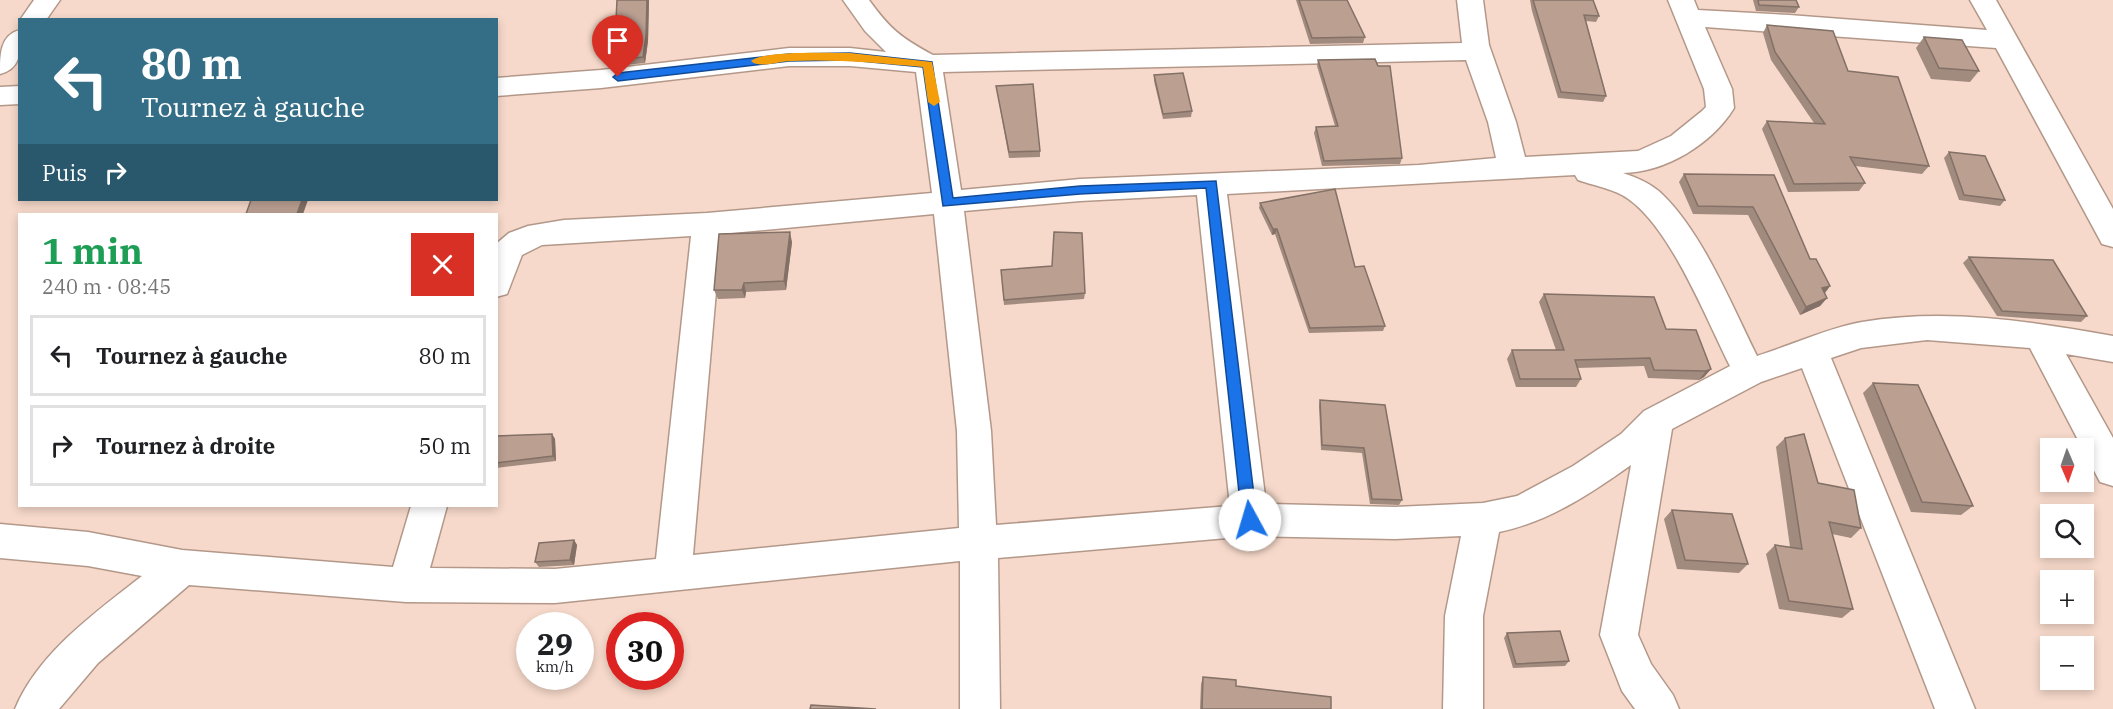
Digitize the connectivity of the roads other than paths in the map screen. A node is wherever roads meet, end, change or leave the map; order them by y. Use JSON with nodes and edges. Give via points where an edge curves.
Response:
{"nodes":[{"id":1,"x":47,"y":0,"type":"edge"},
{"id":2,"x":856,"y":0,"type":"edge"},
{"id":3,"x":1470,"y":0,"type":"edge"},
{"id":4,"x":1983,"y":0,"type":"edge"},
{"id":5,"x":1685,"y":9,"type":"edge"},
{"id":6,"x":34,"y":18,"type":"edge"},
{"id":7,"x":2004,"y":40,"type":"junction"},
{"id":8,"x":18,"y":41,"type":"edge"},
{"id":9,"x":1477,"y":51,"type":"junction"},
{"id":10,"x":928,"y":64,"type":"junction"},
{"id":11,"x":0,"y":65,"type":"edge"},
{"id":12,"x":498,"y":87,"type":"edge"},
{"id":13,"x":18,"y":95,"type":"edge"},
{"id":14,"x":0,"y":96,"type":"edge"},
{"id":15,"x":1563,"y":167,"type":"junction"},
{"id":16,"x":1511,"y":168,"type":"junction"},
{"id":17,"x":1211,"y":184,"type":"junction"},
{"id":18,"x":947,"y":202,"type":"junction"},
{"id":19,"x":707,"y":224,"type":"junction"},
{"id":20,"x":2113,"y":236,"type":"edge"},
{"id":21,"x":498,"y":280,"type":"edge"},
{"id":22,"x":2040,"y":336,"type":"junction"},
{"id":23,"x":2113,"y":350,"type":"edge"},
{"id":24,"x":1812,"y":352,"type":"junction"},
{"id":25,"x":1749,"y":372,"type":"junction"},
{"id":26,"x":1656,"y":420,"type":"junction"},
{"id":27,"x":2113,"y":471,"type":"edge"},
{"id":28,"x":429,"y":507,"type":"edge"},
{"id":29,"x":1483,"y":519,"type":"junction"},
{"id":30,"x":1250,"y":520,"type":"junction"},
{"id":31,"x":0,"y":542,"type":"edge"},
{"id":32,"x":977,"y":543,"type":"junction"},
{"id":33,"x":182,"y":567,"type":"junction"},
{"id":34,"x":673,"y":574,"type":"junction"},
{"id":35,"x":406,"y":585,"type":"junction"},
{"id":36,"x":35,"y":709,"type":"edge"},
{"id":37,"x":980,"y":709,"type":"edge"},
{"id":38,"x":1463,"y":709,"type":"edge"},
{"id":39,"x":1659,"y":709,"type":"edge"},
{"id":40,"x":1955,"y":709,"type":"edge"}],
"edges":[{"from":1,"to":6,"type":"street"},
{"from":2,"to":10,"type":"street","via":[[894,45]]},
{"from":3,"to":9,"type":"street"},
{"from":4,"to":7,"type":"street"},
{"from":5,"to":7,"type":"street","via":[[1789,23]]},
{"from":5,"to":15,"type":"street","via":[[1718,89],[1720,108],[1711,121],[1696,134],[1650,159]]},
{"from":7,"to":20,"type":"street"},
{"from":8,"to":11,"type":"street"},
{"from":9,"to":10,"type":"street"},
{"from":9,"to":16,"type":"street","via":[[1500,110]]},
{"from":10,"to":12,"type":"street","via":[[850,57],[789,57]]},
{"from":10,"to":18,"type":"street"},
{"from":13,"to":14,"type":"street"},
{"from":15,"to":16,"type":"street"},
{"from":15,"to":25,"type":"street","via":[[1632,187],[1652,202],[1689,254]]},
{"from":16,"to":17,"type":"street"},
{"from":17,"to":18,"type":"street"},
{"from":17,"to":30,"type":"street"},
{"from":18,"to":19,"type":"street"},
{"from":18,"to":32,"type":"street","via":[[974,431]]},
{"from":19,"to":21,"type":"street","via":[[539,234],[510,249]]},
{"from":19,"to":34,"type":"street"},
{"from":22,"to":23,"type":"street"},
{"from":22,"to":24,"type":"street","via":[[1927,327],[1860,335]]},
{"from":22,"to":27,"type":"street"},
{"from":24,"to":25,"type":"street"},
{"from":24,"to":40,"type":"street"},
{"from":25,"to":26,"type":"street"},
{"from":26,"to":29,"type":"street","via":[[1633,444],[1586,477],[1523,511]]},
{"from":26,"to":39,"type":"street","via":[[1619,635],[1636,677]]},
{"from":28,"to":35,"type":"street"},
{"from":29,"to":30,"type":"street","via":[[1395,523]]},
{"from":29,"to":38,"type":"street","via":[[1464,616]]},
{"from":30,"to":32,"type":"street"},
{"from":31,"to":33,"type":"street","via":[[88,549]]},
{"from":32,"to":34,"type":"street"},
{"from":32,"to":37,"type":"street"},
{"from":33,"to":35,"type":"street"},
{"from":33,"to":36,"type":"street","via":[[85,648],[49,687]]},
{"from":34,"to":35,"type":"street","via":[[555,586]]}]}
